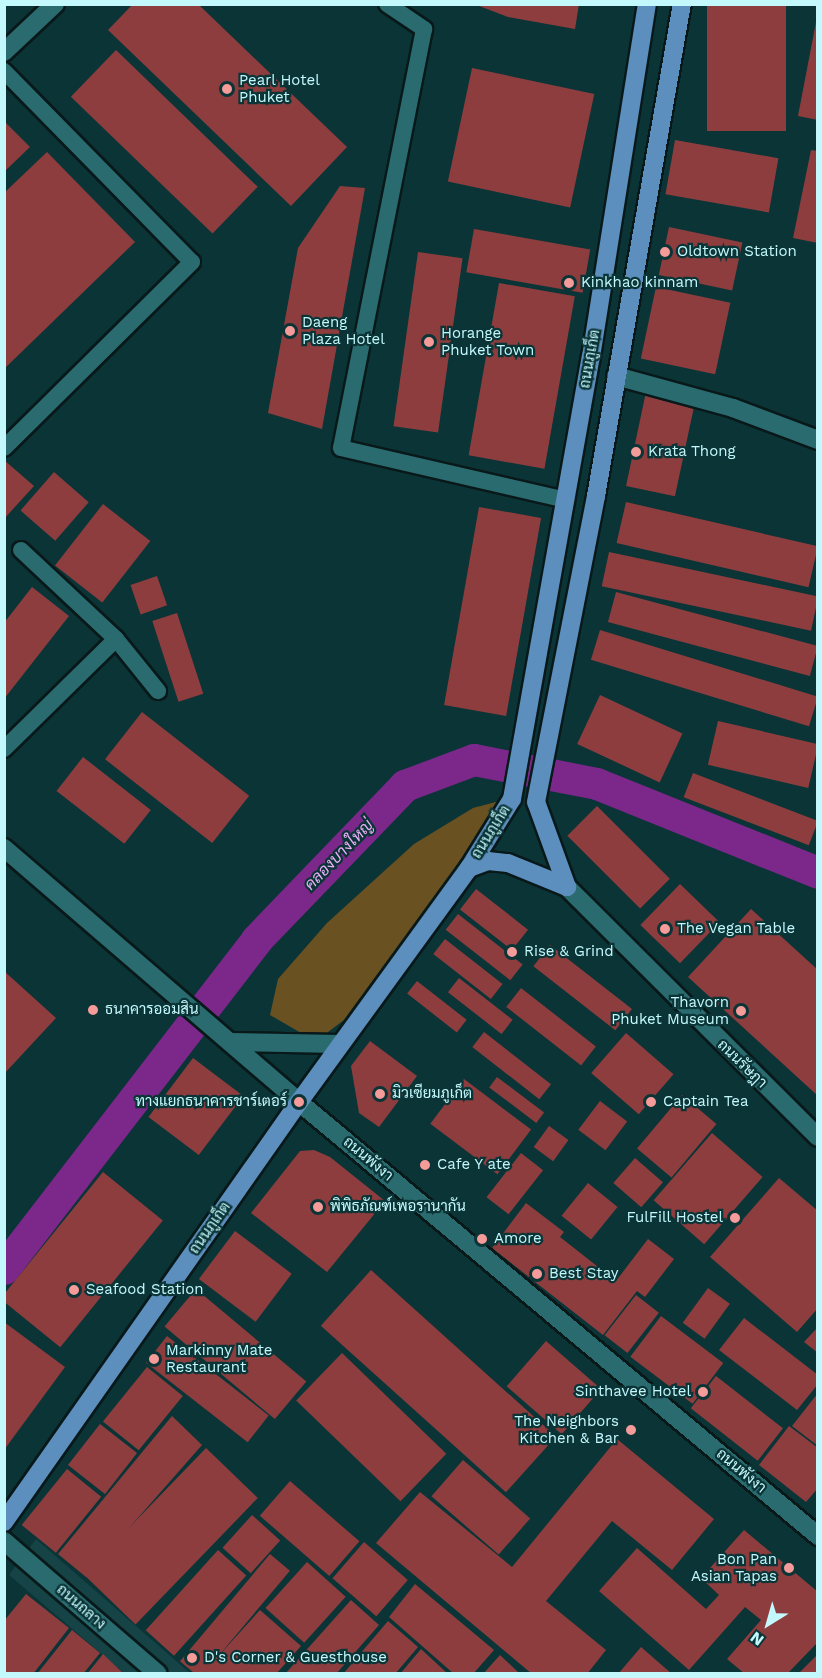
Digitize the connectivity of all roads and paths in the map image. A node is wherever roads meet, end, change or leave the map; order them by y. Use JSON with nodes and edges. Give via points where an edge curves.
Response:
{"nodes":[{"id":1,"x":55,"y":4,"type":"edge"},
{"id":2,"x":387,"y":4,"type":"edge"},
{"id":3,"x":647,"y":4,"type":"edge"},
{"id":4,"x":682,"y":4,"type":"edge"},
{"id":5,"x":4,"y":52,"type":"edge"},
{"id":6,"x":4,"y":71,"type":"edge"},
{"id":7,"x":633,"y":92,"type":"junction"},
{"id":8,"x":665,"y":99,"type":"junction"},
{"id":9,"x":588,"y":370,"type":"junction"},
{"id":10,"x":616,"y":376,"type":"junction"},
{"id":11,"x":818,"y":440,"type":"edge"},
{"id":12,"x":4,"y":448,"type":"edge"},
{"id":13,"x":566,"y":500,"type":"junction"},
{"id":14,"x":594,"y":506,"type":"junction"},
{"id":15,"x":21,"y":550,"type":"dead end"},
{"id":16,"x":116,"y":639,"type":"junction"},
{"id":17,"x":158,"y":691,"type":"dead end"},
{"id":18,"x":4,"y":749,"type":"edge"},
{"id":19,"x":536,"y":802,"type":"joint"},
{"id":20,"x":4,"y":848,"type":"edge"},
{"id":21,"x":468,"y":868,"type":"junction"},
{"id":22,"x":567,"y":887,"type":"junction"},
{"id":23,"x":230,"y":1042,"type":"junction"},
{"id":24,"x":340,"y":1044,"type":"junction"},
{"id":25,"x":299,"y":1102,"type":"junction"},
{"id":26,"x":818,"y":1137,"type":"edge"},
{"id":27,"x":4,"y":1522,"type":"edge"},
{"id":28,"x":816,"y":1530,"type":"edge"},
{"id":29,"x":4,"y":1540,"type":"edge"},
{"id":30,"x":158,"y":1674,"type":"edge"}],
"edges":[{"from":1,"to":5,"type":"street"},
{"from":2,"to":13,"type":"lane","via":[[424,29],[341,447]]},
{"from":3,"to":7,"type":"main road","name":"ถนนภูเก็ต"},
{"from":4,"to":8,"type":"main road","name":"ถนนภูเก็ต"},
{"from":6,"to":12,"type":"lane","via":[[192,262]]},
{"from":7,"to":8,"type":"main road"},
{"from":7,"to":9,"type":"main road","name":"ถนนภูเก็ต"},
{"from":8,"to":10,"type":"main road","name":"ถนนภูเก็ต"},
{"from":9,"to":10,"type":"main road"},
{"from":9,"to":13,"type":"main road","name":"ถนนภูเก็ต"},
{"from":10,"to":11,"type":"street","via":[[733,408]]},
{"from":10,"to":14,"type":"main road","name":"ถนนภูเก็ต"},
{"from":13,"to":14,"type":"main road"},
{"from":13,"to":21,"type":"main road","name":"ถนนภูเก็ต","via":[[512,799]]},
{"from":14,"to":19,"type":"main road","name":"ถนนภูเก็ต"},
{"from":15,"to":16,"type":"lane"},
{"from":16,"to":17,"type":"lane"},
{"from":16,"to":18,"type":"lane"},
{"from":19,"to":22,"type":"main road","name":"ถนนรัษฎา"},
{"from":20,"to":23,"type":"street","name":"ถนนพังงา"},
{"from":21,"to":22,"type":"main road","name":"ถนนรัษฎา","via":[[488,861],[508,863]]},
{"from":21,"to":24,"type":"main road","name":"ถนนภูเก็ต"},
{"from":22,"to":26,"type":"street","name":"ถนนรัษฎา"},
{"from":23,"to":24,"type":"street"},
{"from":23,"to":25,"type":"street","name":"ถนนพังงา"},
{"from":24,"to":25,"type":"main road","name":"ถนนภูเก็ต"},
{"from":25,"to":27,"type":"main road","name":"ถนนภูเก็ต"},
{"from":25,"to":28,"type":"street","name":"ถนนพังงา"},
{"from":29,"to":30,"type":"street","name":"ถนนถลาง"}]}
